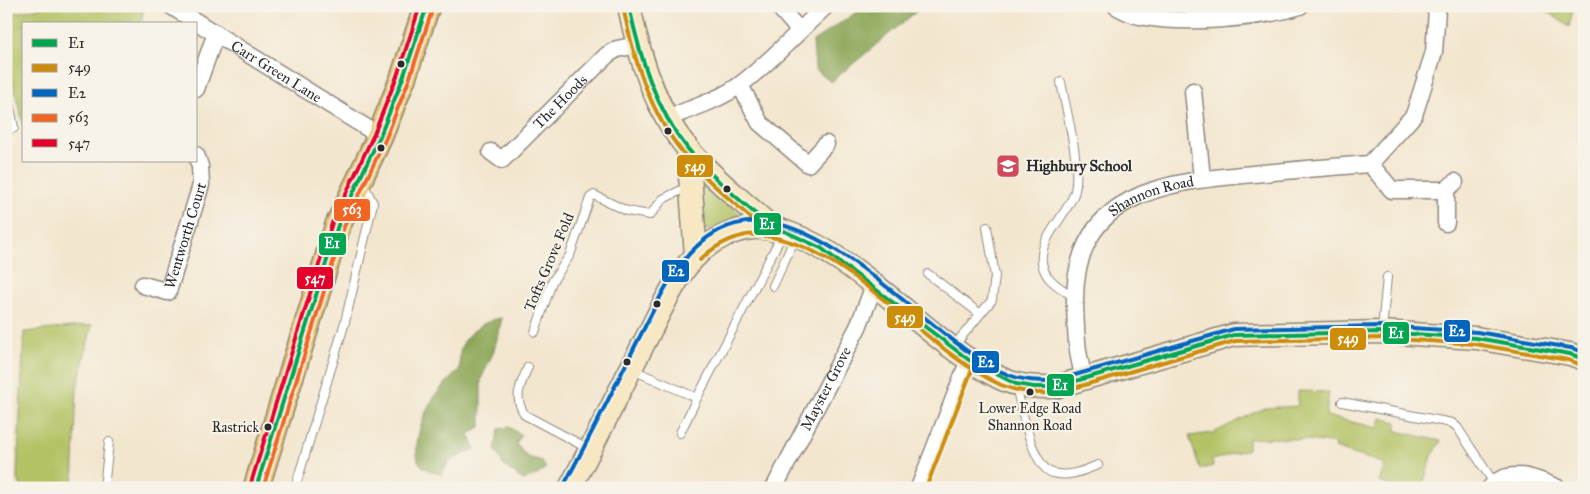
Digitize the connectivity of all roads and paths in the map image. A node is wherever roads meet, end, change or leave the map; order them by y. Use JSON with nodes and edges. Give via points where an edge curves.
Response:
{"nodes":[{"id":1,"x":172,"y":6,"type":"edge"},
{"id":2,"x":427,"y":6,"type":"edge"},
{"id":3,"x":629,"y":6,"type":"edge"},
{"id":4,"x":778,"y":6,"type":"edge"},
{"id":5,"x":826,"y":6,"type":"edge"},
{"id":6,"x":1116,"y":6,"type":"edge"},
{"id":7,"x":1300,"y":6,"type":"edge"},
{"id":8,"x":1432,"y":6,"type":"edge"},
{"id":9,"x":798,"y":30,"type":"junction"},
{"id":10,"x":216,"y":33,"type":"junction"},
{"id":11,"x":637,"y":45,"type":"junction"},
{"id":12,"x":1061,"y":82,"type":"dead end"},
{"id":13,"x":198,"y":83,"type":"edge"},
{"id":14,"x":740,"y":85,"type":"junction"},
{"id":15,"x":6,"y":86,"type":"edge"},
{"id":16,"x":1193,"y":90,"type":"dead end"},
{"id":17,"x":668,"y":118,"type":"junction"},
{"id":18,"x":6,"y":130,"type":"edge"},
{"id":19,"x":380,"y":136,"type":"junction"},
{"id":20,"x":826,"y":144,"type":"dead end"},
{"id":21,"x":688,"y":149,"type":"junction"},
{"id":22,"x":491,"y":152,"type":"dead end"},
{"id":23,"x":198,"y":160,"type":"edge"},
{"id":24,"x":1370,"y":164,"type":"junction"},
{"id":25,"x":361,"y":178,"type":"junction"},
{"id":26,"x":1202,"y":178,"type":"junction"},
{"id":27,"x":690,"y":185,"type":"junction"},
{"id":28,"x":1446,"y":223,"type":"dead end"},
{"id":29,"x":987,"y":227,"type":"dead end"},
{"id":30,"x":785,"y":233,"type":"junction"},
{"id":31,"x":696,"y":256,"type":"junction"},
{"id":32,"x":928,"y":274,"type":"dead end"},
{"id":33,"x":1387,"y":277,"type":"dead end"},
{"id":34,"x":143,"y":285,"type":"dead end"},
{"id":35,"x":773,"y":286,"type":"dead end"},
{"id":36,"x":874,"y":286,"type":"junction"},
{"id":37,"x":1075,"y":298,"type":"junction"},
{"id":38,"x":979,"y":313,"type":"junction"},
{"id":39,"x":535,"y":332,"type":"dead end"},
{"id":40,"x":1381,"y":332,"type":"junction"},
{"id":41,"x":960,"y":354,"type":"junction"},
{"id":42,"x":1584,"y":359,"type":"edge"},
{"id":43,"x":528,"y":367,"type":"dead end"},
{"id":44,"x":631,"y":369,"type":"junction"},
{"id":45,"x":1085,"y":379,"type":"junction"},
{"id":46,"x":1016,"y":384,"type":"junction"},
{"id":47,"x":696,"y":398,"type":"junction"},
{"id":48,"x":1342,"y":402,"type":"dead end"},
{"id":49,"x":680,"y":433,"type":"dead end"},
{"id":50,"x":109,"y":442,"type":"dead end"},
{"id":51,"x":590,"y":450,"type":"junction"},
{"id":52,"x":1098,"y":465,"type":"dead end"},
{"id":53,"x":1492,"y":485,"type":"edge"},
{"id":54,"x":104,"y":488,"type":"edge"},
{"id":55,"x":256,"y":488,"type":"edge"},
{"id":56,"x":295,"y":488,"type":"edge"},
{"id":57,"x":570,"y":488,"type":"edge"},
{"id":58,"x":774,"y":488,"type":"edge"},
{"id":59,"x":919,"y":488,"type":"edge"},
{"id":60,"x":1558,"y":488,"type":"edge"}],
"edges":[{"from":1,"to":10,"type":"street","name":"Carr Green Lane"},
{"from":2,"to":19,"type":"main road"},
{"from":3,"to":11,"type":"street"},
{"from":4,"to":9,"type":"street"},
{"from":5,"to":9,"type":"street"},
{"from":6,"to":7,"type":"street","via":[[1139,16],[1184,20],[1264,15]]},
{"from":8,"to":24,"type":"street","via":[[1437,10],[1434,52],[1414,115]]},
{"from":9,"to":14,"type":"street","via":[[776,55]]},
{"from":10,"to":13,"type":"street"},
{"from":10,"to":19,"type":"street","name":"Carr Green Lane"},
{"from":11,"to":17,"type":"street"},
{"from":11,"to":22,"type":"street","name":"The Hoods","via":[[617,49],[607,55],[502,160]]},
{"from":12,"to":37,"type":"lane","via":[[1076,170],[1075,192],[1047,238],[1042,260],[1048,277]]},
{"from":14,"to":17,"type":"street"},
{"from":14,"to":20,"type":"street","via":[[760,124],[808,164]]},
{"from":15,"to":18,"type":"lane","via":[[14,128]]},
{"from":16,"to":26,"type":"street"},
{"from":17,"to":21,"type":"street"},
{"from":19,"to":25,"type":"main road"},
{"from":21,"to":27,"type":"street"},
{"from":21,"to":30,"type":"street"},
{"from":23,"to":34,"type":"street","name":"Wentworth Court","via":[[201,185],[168,292]]},
{"from":24,"to":26,"type":"street","name":"Shannon Road"},
{"from":24,"to":28,"type":"street","via":[[1392,190],[1450,186]]},
{"from":25,"to":55,"type":"main road","via":[[338,225]]},
{"from":25,"to":56,"type":"lane","via":[[373,203],[345,322]]},
{"from":26,"to":37,"type":"street","name":"Shannon Road","via":[[1160,186],[1130,199],[1112,212],[1095,229],[1081,258]]},
{"from":27,"to":31,"type":"street"},
{"from":27,"to":39,"type":"lane","name":"Tofts Grove Fold","via":[[663,199],[650,215],[627,211],[594,195],[590,198],[570,255],[552,282]]},
{"from":29,"to":38,"type":"lane","via":[[994,276],[992,300]]},
{"from":30,"to":31,"type":"street","via":[[744,229],[713,240]]},
{"from":30,"to":35,"type":"lane"},
{"from":30,"to":36,"type":"street","via":[[822,248]]},
{"from":30,"to":47,"type":"lane"},
{"from":31,"to":44,"type":"street","via":[[685,268]]},
{"from":32,"to":38,"type":"lane"},
{"from":33,"to":40,"type":"lane"},
{"from":36,"to":41,"type":"street"},
{"from":36,"to":58,"type":"street","name":"Mayster Grove","via":[[858,326]]},
{"from":37,"to":45,"type":"street","name":"Shannon Road","via":[[1076,332]]},
{"from":38,"to":41,"type":"lane"},
{"from":40,"to":42,"type":"street","via":[[1476,338]]},
{"from":40,"to":45,"type":"street","via":[[1234,335]]},
{"from":41,"to":46,"type":"street"},
{"from":41,"to":59,"type":"street"},
{"from":43,"to":51,"type":"lane","via":[[517,392],[519,407],[525,415]]},
{"from":44,"to":47,"type":"lane"},
{"from":44,"to":51,"type":"street"},
{"from":45,"to":46,"type":"street","via":[[1055,387]]},
{"from":46,"to":52,"type":"lane","via":[[1033,447],[1046,469],[1052,473],[1070,474]]},
{"from":47,"to":49,"type":"lane"},
{"from":48,"to":53,"type":"lane","via":[[1452,423]]},
{"from":50,"to":54,"type":"lane"},
{"from":51,"to":57,"type":"street"},
{"from":53,"to":60,"type":"street","via":[[1506,476],[1515,476]]}]}
